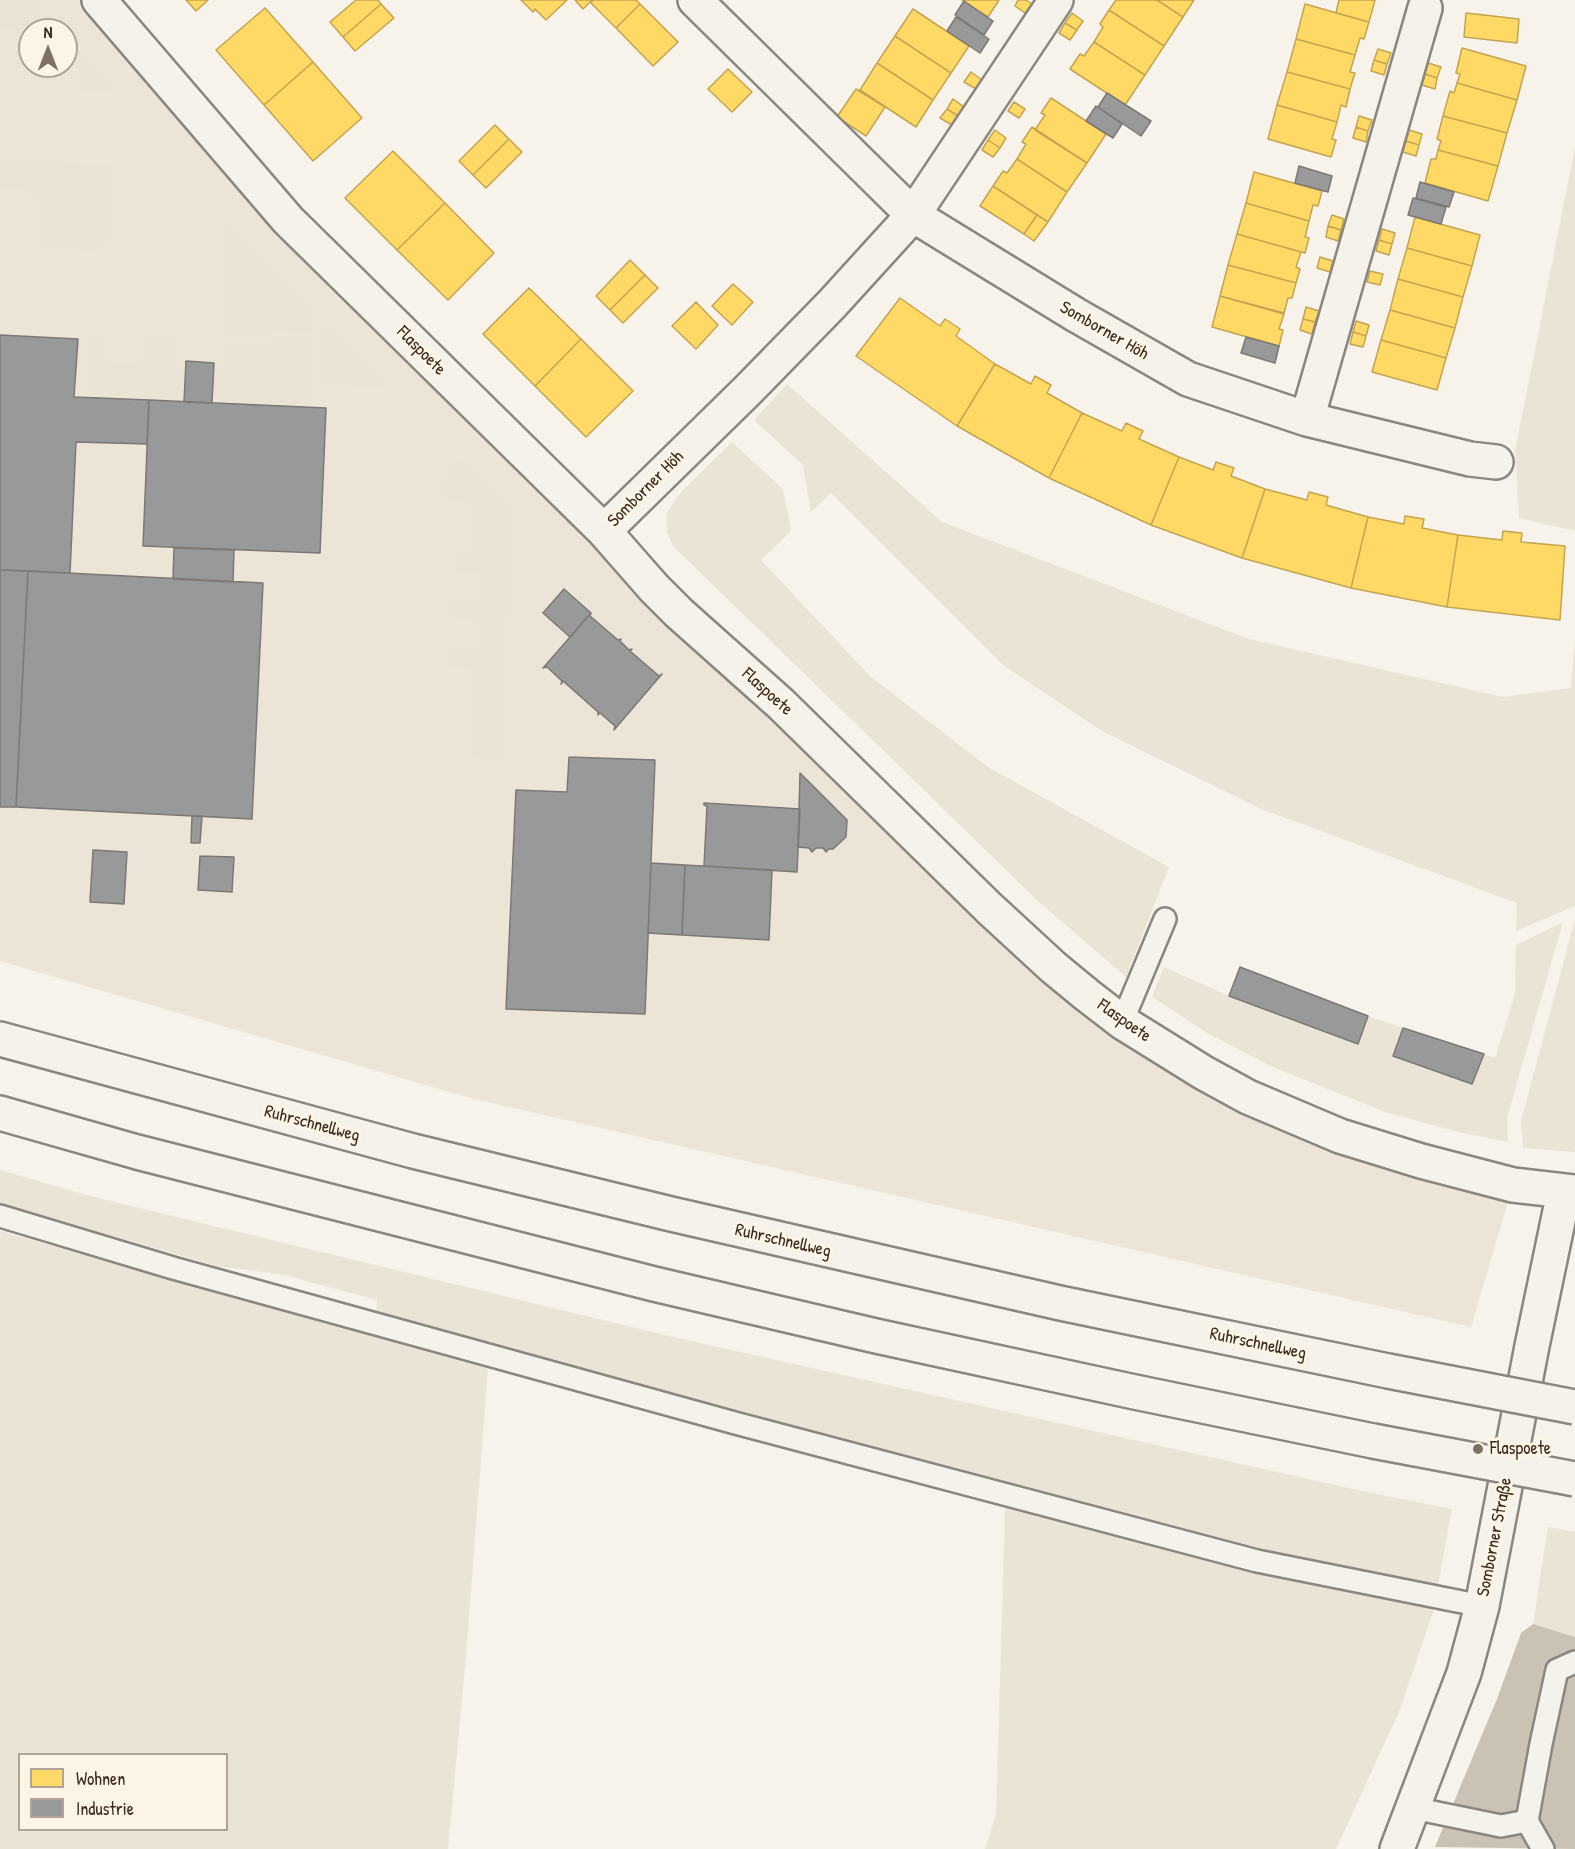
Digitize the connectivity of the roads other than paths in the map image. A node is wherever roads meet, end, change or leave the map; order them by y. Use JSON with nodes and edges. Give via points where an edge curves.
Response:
{"nodes":[{"id":1,"x":99,"y":0,"type":"edge"},
{"id":2,"x":695,"y":0,"type":"edge"},
{"id":3,"x":1056,"y":0,"type":"edge"},
{"id":4,"x":1425,"y":8,"type":"dead end"},
{"id":5,"x":913,"y":215,"type":"junction"},
{"id":6,"x":1307,"y":419,"type":"junction"},
{"id":7,"x":1496,"y":462,"type":"dead end"},
{"id":8,"x":604,"y":531,"type":"junction"},
{"id":9,"x":1165,"y":919,"type":"dead end"},
{"id":10,"x":1122,"y":1022,"type":"junction"},
{"id":11,"x":0,"y":1040,"type":"edge"},
{"id":12,"x":0,"y":1113,"type":"edge"},
{"id":13,"x":1569,"y":1192,"type":"edge"},
{"id":14,"x":0,"y":1216,"type":"edge"},
{"id":15,"x":1575,"y":1407,"type":"edge"},
{"id":16,"x":1575,"y":1479,"type":"edge"},
{"id":17,"x":1482,"y":1606,"type":"junction"},
{"id":18,"x":1575,"y":1662,"type":"edge"},
{"id":19,"x":1413,"y":1808,"type":"junction"},
{"id":20,"x":1527,"y":1821,"type":"junction"},
{"id":21,"x":1397,"y":1849,"type":"edge"},
{"id":22,"x":1543,"y":1849,"type":"edge"}],
"edges":[{"from":1,"to":8,"type":"main road","name":"Flaspoete","via":[[288,220]]},
{"from":2,"to":5,"type":"main road","name":"Somborner Höh"},
{"from":3,"to":5,"type":"main road","name":"Somborner Höh"},
{"from":4,"to":6,"type":"main road"},
{"from":5,"to":6,"type":"main road","name":"Somborner Höh","via":[[1188,379]]},
{"from":5,"to":8,"type":"main road","name":"Somborner Höh","via":[[832,304]]},
{"from":6,"to":7,"type":"main road","name":"Somborner Höh"},
{"from":8,"to":10,"type":"main road","name":"Flaspoete","via":[[679,613],[781,704],[989,908],[1053,968]]},
{"from":9,"to":10,"type":"lane"},
{"from":10,"to":13,"type":"main road","name":"Flaspoete","via":[[1204,1074],[1340,1136],[1513,1185]]},
{"from":11,"to":15,"type":"main road","name":"Ruhrschnellweg","bridge":true,"via":[[413,1151],[671,1214],[1015,1293]]},
{"from":12,"to":16,"type":"main road","bridge":true,"via":[[239,1179],[665,1287],[1373,1441]]},
{"from":13,"to":17,"type":"main road","name":"Somborner Straße","via":[[1532,1346]]},
{"from":14,"to":17,"type":"lane","via":[[173,1268],[723,1420],[1245,1558]]},
{"from":17,"to":19,"type":"main road","name":"Somborner Straße","via":[[1464,1673]]},
{"from":18,"to":20,"type":"lane","via":[[1557,1670]]},
{"from":19,"to":20,"type":"lane","via":[[1501,1826]]},
{"from":19,"to":21,"type":"main road","name":"Somborner Straße"},
{"from":20,"to":22,"type":"lane"}]}
